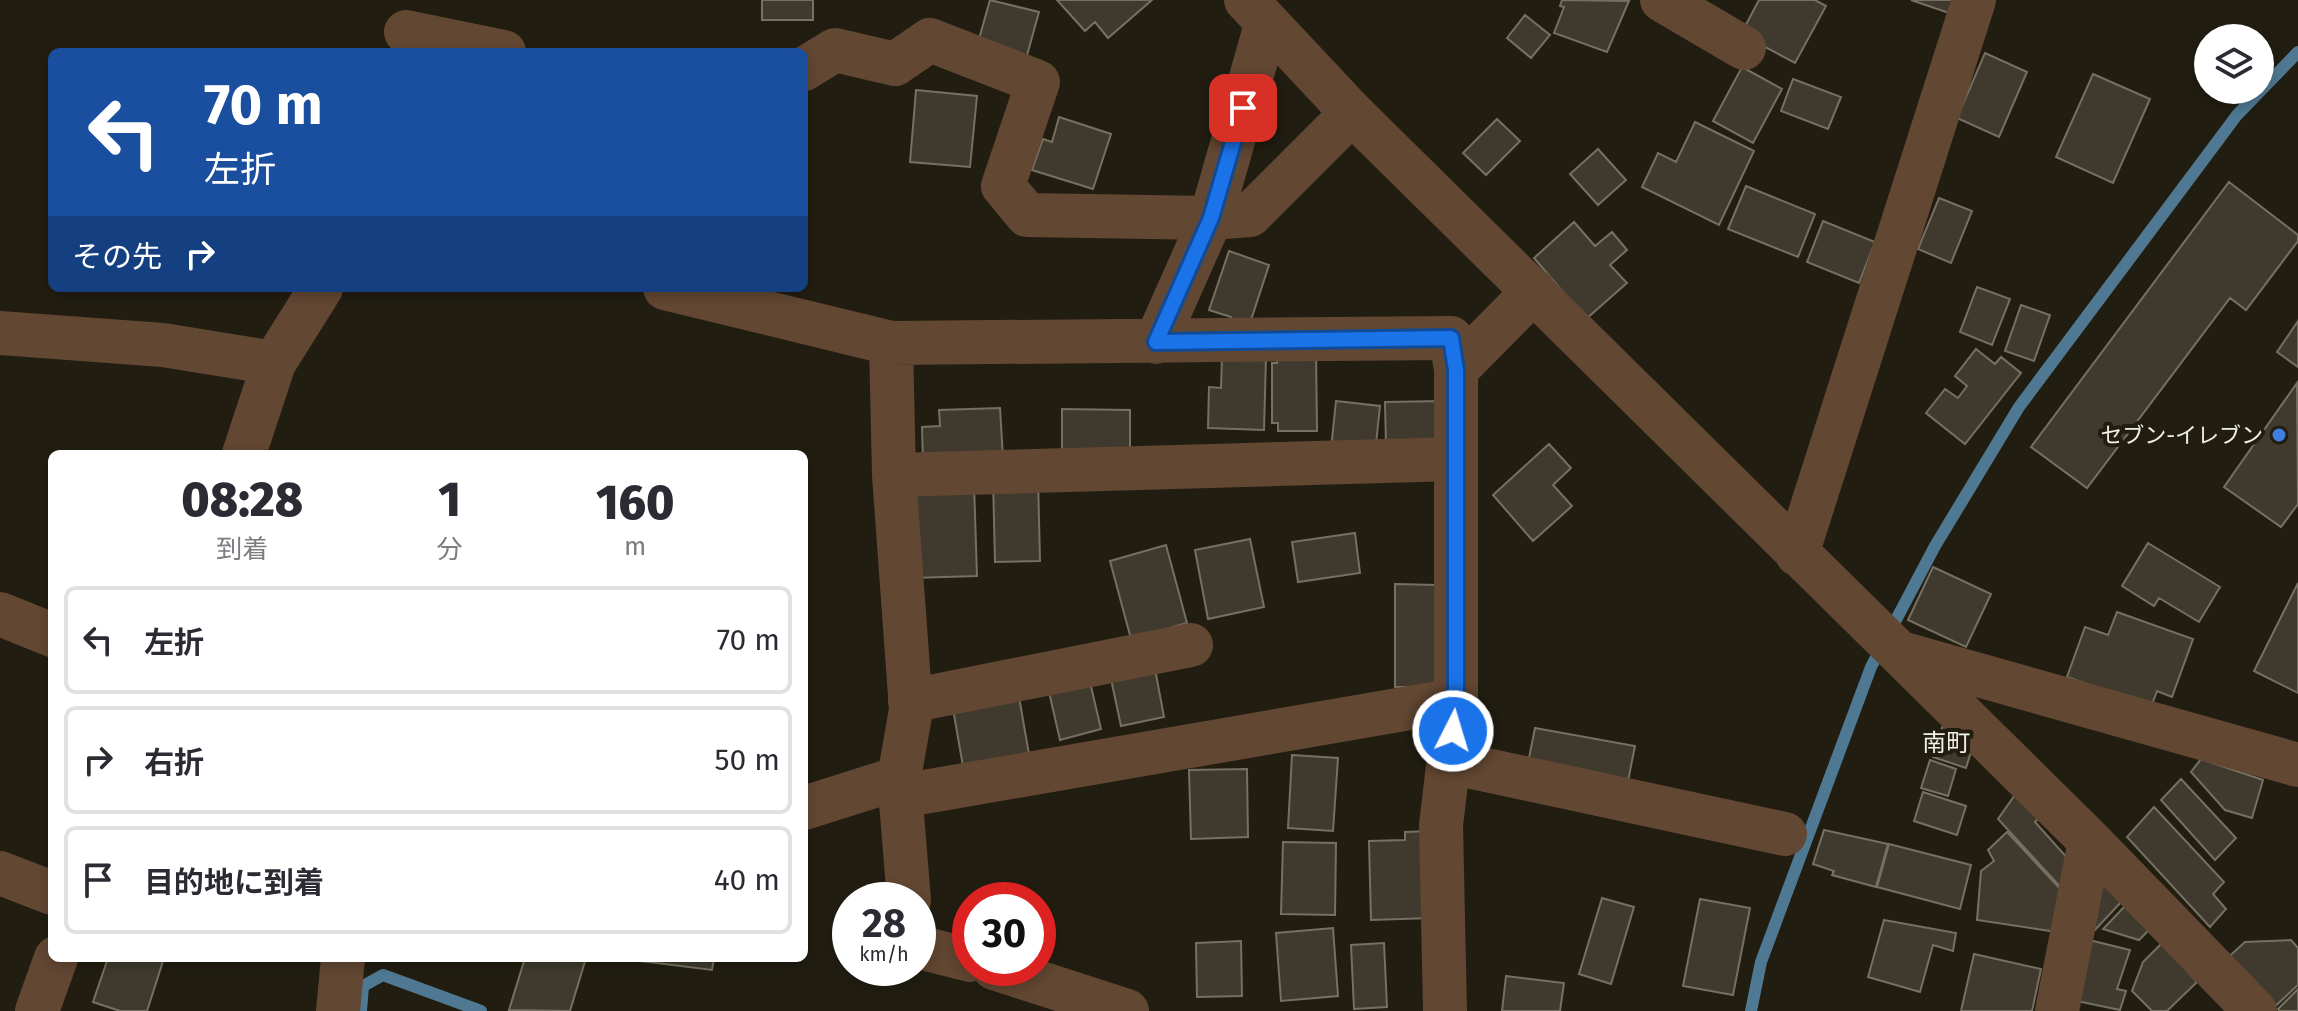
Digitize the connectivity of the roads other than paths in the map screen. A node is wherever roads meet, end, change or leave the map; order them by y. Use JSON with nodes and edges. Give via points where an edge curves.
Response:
{"nodes":[{"id":1,"x":1662,"y":0,"type":"edge"},
{"id":2,"x":1974,"y":0,"type":"edge"},
{"id":3,"x":1253,"y":7,"type":"edge"},
{"id":4,"x":407,"y":28,"type":"edge"},
{"id":5,"x":488,"y":48,"type":"edge"},
{"id":6,"x":1744,"y":48,"type":"dead end"},
{"id":7,"x":808,"y":67,"type":"edge"},
{"id":8,"x":1352,"y":113,"type":"junction"},
{"id":9,"x":1211,"y":218,"type":"junction"},
{"id":10,"x":1534,"y":291,"type":"junction"},
{"id":11,"x":318,"y":292,"type":"edge"},
{"id":12,"x":681,"y":292,"type":"edge"},
{"id":13,"x":0,"y":333,"type":"edge"},
{"id":14,"x":1156,"y":342,"type":"junction"},
{"id":15,"x":891,"y":343,"type":"junction"},
{"id":16,"x":274,"y":363,"type":"junction"},
{"id":17,"x":1456,"y":370,"type":"junction"},
{"id":18,"x":245,"y":450,"type":"edge"},
{"id":19,"x":1455,"y":459,"type":"junction"},
{"id":20,"x":894,"y":475,"type":"junction"},
{"id":21,"x":1797,"y":554,"type":"junction"},
{"id":22,"x":2,"y":627,"type":"edge"},
{"id":23,"x":48,"y":634,"type":"edge"},
{"id":24,"x":1888,"y":643,"type":"junction"},
{"id":25,"x":1191,"y":645,"type":"dead end"},
{"id":26,"x":1456,"y":700,"type":"junction"},
{"id":27,"x":910,"y":701,"type":"junction"},
{"id":28,"x":1449,"y":762,"type":"junction"},
{"id":29,"x":2298,"y":765,"type":"edge"},
{"id":30,"x":900,"y":787,"type":"junction"},
{"id":31,"x":808,"y":807,"type":"edge"},
{"id":32,"x":1785,"y":834,"type":"dead end"},
{"id":33,"x":2090,"y":841,"type":"junction"},
{"id":34,"x":0,"y":873,"type":"edge"},
{"id":35,"x":908,"y":882,"type":"edge"},
{"id":36,"x":48,"y":891,"type":"edge"},
{"id":37,"x":55,"y":962,"type":"edge"},
{"id":38,"x":343,"y":962,"type":"edge"},
{"id":39,"x":1050,"y":986,"type":"edge"},
{"id":40,"x":37,"y":1011,"type":"edge"},
{"id":41,"x":338,"y":1011,"type":"edge"},
{"id":42,"x":1127,"y":1011,"type":"edge"},
{"id":43,"x":1445,"y":1011,"type":"edge"},
{"id":44,"x":2057,"y":1011,"type":"edge"},
{"id":45,"x":2255,"y":1011,"type":"edge"}],
"edges":[{"from":1,"to":6,"type":"street"},
{"from":2,"to":21,"type":"street"},
{"from":3,"to":8,"type":"street"},
{"from":3,"to":9,"type":"street"},
{"from":4,"to":5,"type":"street"},
{"from":7,"to":9,"type":"street","via":[[835,50],[895,64],[930,40],[1038,82],[1003,186],[1027,215]]},
{"from":8,"to":9,"type":"street","via":[[1250,215]]},
{"from":8,"to":10,"type":"street"},
{"from":9,"to":14,"type":"street"},
{"from":10,"to":17,"type":"street"},
{"from":10,"to":21,"type":"street"},
{"from":11,"to":16,"type":"street"},
{"from":12,"to":15,"type":"street"},
{"from":13,"to":16,"type":"street","via":[[163,345]]},
{"from":14,"to":15,"type":"street"},
{"from":14,"to":17,"type":"street","via":[[1451,338]]},
{"from":15,"to":20,"type":"street"},
{"from":16,"to":18,"type":"street"},
{"from":17,"to":19,"type":"street"},
{"from":19,"to":20,"type":"street"},
{"from":19,"to":26,"type":"street"},
{"from":20,"to":27,"type":"street"},
{"from":21,"to":24,"type":"street"},
{"from":22,"to":23,"type":"street"},
{"from":24,"to":29,"type":"street"},
{"from":24,"to":33,"type":"street"},
{"from":25,"to":27,"type":"street"},
{"from":26,"to":28,"type":"street"},
{"from":26,"to":30,"type":"street"},
{"from":27,"to":30,"type":"street"},
{"from":28,"to":32,"type":"street"},
{"from":28,"to":43,"type":"street","via":[[1441,825]]},
{"from":30,"to":31,"type":"street"},
{"from":30,"to":35,"type":"street"},
{"from":33,"to":44,"type":"street"},
{"from":33,"to":45,"type":"street"},
{"from":34,"to":36,"type":"street"},
{"from":37,"to":40,"type":"street"},
{"from":38,"to":41,"type":"street"},
{"from":39,"to":42,"type":"street"}]}
